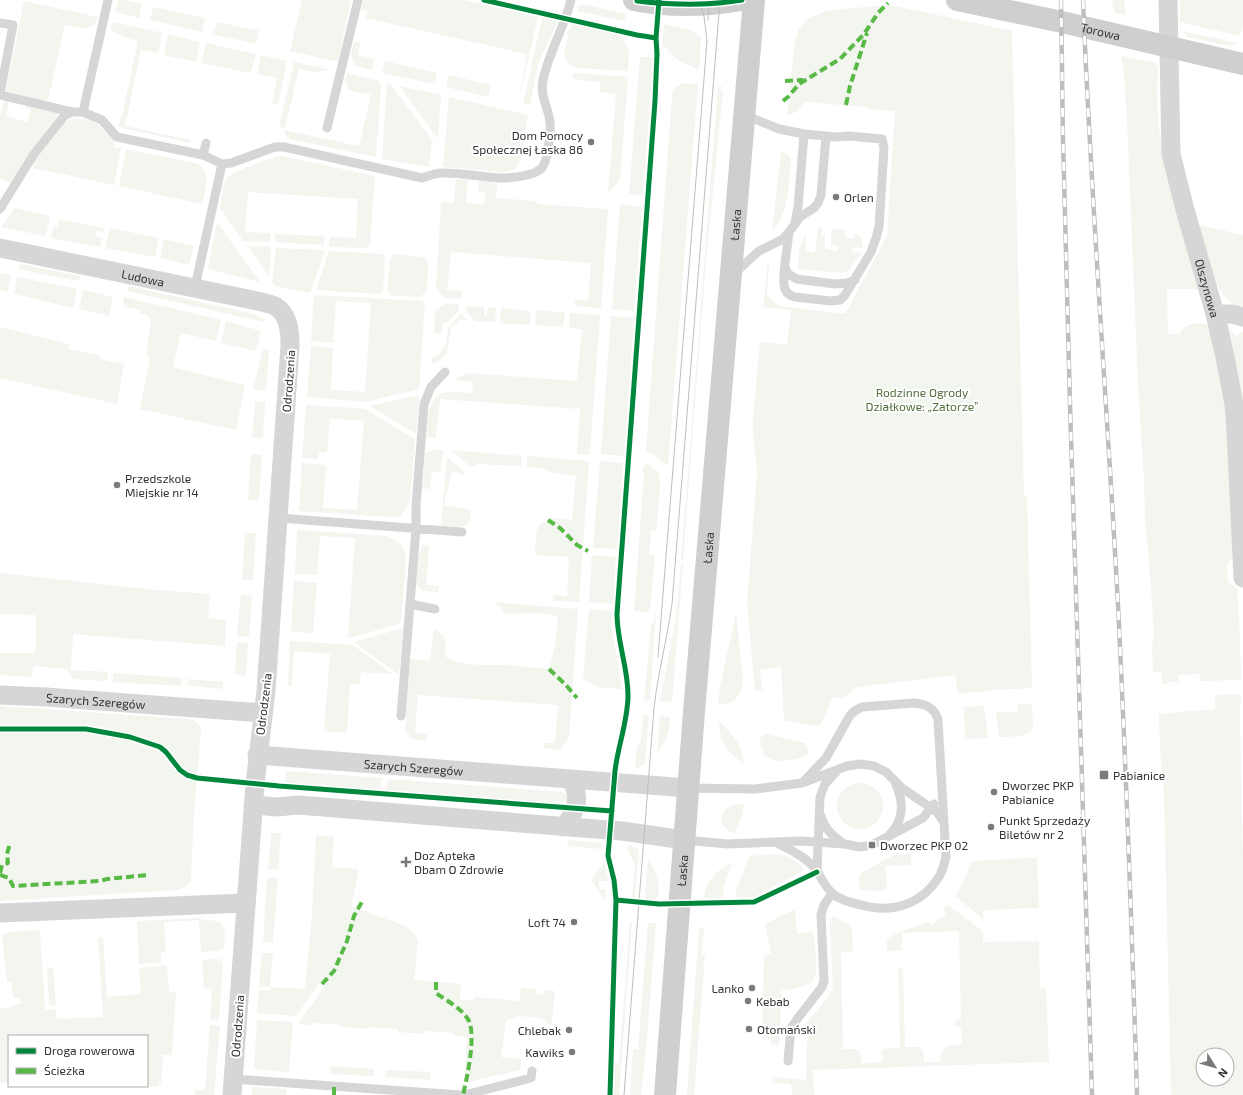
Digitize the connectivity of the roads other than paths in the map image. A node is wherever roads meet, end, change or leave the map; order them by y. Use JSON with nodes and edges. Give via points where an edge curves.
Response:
{"nodes":[{"id":1,"x":108,"y":0,"type":"edge"},
{"id":2,"x":358,"y":0,"type":"edge"},
{"id":3,"x":571,"y":0,"type":"edge"},
{"id":4,"x":634,"y":0,"type":"edge"},
{"id":5,"x":742,"y":0,"type":"edge"},
{"id":6,"x":754,"y":0,"type":"edge"},
{"id":7,"x":957,"y":0,"type":"edge"},
{"id":8,"x":1168,"y":0,"type":"edge"},
{"id":9,"x":0,"y":23,"type":"edge"},
{"id":10,"x":1168,"y":46,"type":"junction"},
{"id":11,"x":1243,"y":64,"type":"edge"},
{"id":12,"x":0,"y":94,"type":"edge"},
{"id":13,"x":72,"y":112,"type":"junction"},
{"id":14,"x":84,"y":112,"type":"junction"},
{"id":15,"x":745,"y":115,"type":"junction"},
{"id":16,"x":327,"y":128,"type":"dead end"},
{"id":17,"x":804,"y":134,"type":"junction"},
{"id":18,"x":826,"y":136,"type":"junction"},
{"id":19,"x":206,"y":143,"type":"dead end"},
{"id":20,"x":203,"y":155,"type":"junction"},
{"id":21,"x":222,"y":164,"type":"junction"},
{"id":22,"x":0,"y":209,"type":"edge"},
{"id":23,"x":792,"y":229,"type":"junction"},
{"id":24,"x":0,"y":248,"type":"edge"},
{"id":25,"x":785,"y":267,"type":"junction"},
{"id":26,"x":855,"y":280,"type":"junction"},
{"id":27,"x":731,"y":283,"type":"junction"},
{"id":28,"x":195,"y":287,"type":"junction"},
{"id":29,"x":283,"y":314,"type":"joint"},
{"id":30,"x":1215,"y":314,"type":"junction"},
{"id":31,"x":1243,"y":317,"type":"edge"},
{"id":32,"x":445,"y":372,"type":"dead end"},
{"id":33,"x":279,"y":518,"type":"junction"},
{"id":34,"x":416,"y":529,"type":"junction"},
{"id":35,"x":462,"y":532,"type":"dead end"},
{"id":36,"x":1243,"y":578,"type":"edge"},
{"id":37,"x":410,"y":604,"type":"junction"},
{"id":38,"x":435,"y":609,"type":"dead end"},
{"id":39,"x":0,"y":695,"type":"edge"},
{"id":40,"x":263,"y":713,"type":"junction"},
{"id":41,"x":401,"y":716,"type":"dead end"},
{"id":42,"x":257,"y":755,"type":"junction"},
{"id":43,"x":847,"y":766,"type":"junction"},
{"id":44,"x":571,"y":780,"type":"junction"},
{"id":45,"x":895,"y":782,"type":"junction"},
{"id":46,"x":802,"y":783,"type":"junction"},
{"id":47,"x":688,"y":788,"type":"junction"},
{"id":48,"x":942,"y":789,"type":"junction"},
{"id":49,"x":253,"y":805,"type":"junction"},
{"id":50,"x":932,"y":808,"type":"junction"},
{"id":51,"x":819,"y":811,"type":"junction"},
{"id":52,"x":944,"y":824,"type":"junction"},
{"id":53,"x":564,"y":827,"type":"junction"},
{"id":54,"x":684,"y":840,"type":"junction"},
{"id":55,"x":883,"y":840,"type":"junction"},
{"id":56,"x":775,"y":842,"type":"junction"},
{"id":57,"x":818,"y":842,"type":"junction"},
{"id":58,"x":845,"y":844,"type":"junction"},
{"id":59,"x":817,"y":872,"type":"junction"},
{"id":60,"x":832,"y":893,"type":"junction"},
{"id":61,"x":246,"y":903,"type":"junction"},
{"id":62,"x":0,"y":913,"type":"edge"},
{"id":63,"x":788,"y":1061,"type":"dead end"},
{"id":64,"x":532,"y":1071,"type":"dead end"},
{"id":65,"x":232,"y":1087,"type":"edge"},
{"id":66,"x":461,"y":1095,"type":"edge"},
{"id":67,"x":464,"y":1095,"type":"edge"},
{"id":68,"x":665,"y":1095,"type":"edge"}],
"edges":[{"from":1,"to":14,"type":"lane"},
{"from":2,"to":16,"type":"lane"},
{"from":3,"to":21,"type":"lane","via":[[549,58],[543,82],[542,94],[550,122],[550,134],[545,162],[536,172],[527,176],[498,178],[442,173],[422,178],[275,146]]},
{"from":4,"to":5,"type":"main road","via":[[679,5]]},
{"from":6,"to":15,"type":"main road","name":"Łaska"},
{"from":7,"to":10,"type":"main road","name":"Torowa"},
{"from":8,"to":10,"type":"street","name":"Olszynowa"},
{"from":9,"to":12,"type":"lane","via":[[13,25]]},
{"from":10,"to":11,"type":"main road","name":"Torowa"},
{"from":10,"to":30,"type":"street","name":"Olszynowa","via":[[1171,154]]},
{"from":12,"to":13,"type":"lane"},
{"from":13,"to":14,"type":"lane"},
{"from":13,"to":22,"type":"lane","via":[[65,115],[34,154]]},
{"from":14,"to":20,"type":"lane","via":[[102,120],[117,137]]},
{"from":15,"to":17,"type":"lane","via":[[779,129]]},
{"from":15,"to":27,"type":"main road","name":"Łaska"},
{"from":17,"to":18,"type":"lane"},
{"from":17,"to":23,"type":"lane","via":[[798,207]]},
{"from":18,"to":23,"type":"lane","via":[[821,195],[814,208],[800,217]]},
{"from":18,"to":26,"type":"lane","via":[[878,138],[884,142],[879,227],[871,252]]},
{"from":19,"to":20,"type":"lane"},
{"from":20,"to":21,"type":"lane"},
{"from":21,"to":28,"type":"lane"},
{"from":23,"to":25,"type":"lane"},
{"from":23,"to":27,"type":"lane","via":[[782,239],[759,250],[737,271]]},
{"from":24,"to":28,"type":"street","name":"Ludowa"},
{"from":25,"to":26,"type":"lane","via":[[788,274],[797,279],[834,284]]},
{"from":25,"to":26,"type":"lane","via":[[785,289],[795,297],[840,300]]},
{"from":27,"to":47,"type":"main road","name":"Łaska"},
{"from":28,"to":29,"type":"street","name":"Ludowa","via":[[275,306]]},
{"from":29,"to":33,"type":"street","name":"Odrodzenia","via":[[290,328],[290,346]]},
{"from":30,"to":31,"type":"street"},
{"from":30,"to":36,"type":"street","name":"Olszynowa","via":[[1234,404]]},
{"from":32,"to":34,"type":"lane","via":[[431,386],[424,404]]},
{"from":33,"to":34,"type":"lane"},
{"from":33,"to":40,"type":"street","name":"Odrodzenia"},
{"from":34,"to":35,"type":"lane"},
{"from":34,"to":37,"type":"lane"},
{"from":37,"to":38,"type":"lane"},
{"from":37,"to":41,"type":"lane"},
{"from":39,"to":40,"type":"street","name":"Szarych Szeregów"},
{"from":40,"to":42,"type":"street","name":"Odrodzenia"},
{"from":42,"to":44,"type":"street","name":"Szarych Szeregów"},
{"from":42,"to":49,"type":"street","name":"Odrodzenia"},
{"from":43,"to":45,"type":"lane","via":[[874,766],[886,772]]},
{"from":43,"to":46,"type":"lane"},
{"from":43,"to":51,"type":"lane","via":[[835,773],[825,784],[820,797]]},
{"from":44,"to":47,"type":"street","name":"Szarych Szeregów"},
{"from":44,"to":53,"type":"street","via":[[576,789],[576,808]]},
{"from":45,"to":50,"type":"lane"},
{"from":45,"to":55,"type":"lane","via":[[902,807],[900,820]]},
{"from":46,"to":47,"type":"lane","via":[[755,789]]},
{"from":46,"to":48,"type":"lane","via":[[826,758],[852,712],[862,707],[914,703],[926,705],[933,710],[938,720]]},
{"from":47,"to":54,"type":"main road","name":"Łaska"},
{"from":48,"to":50,"type":"lane"},
{"from":48,"to":52,"type":"lane"},
{"from":49,"to":53,"type":"street","via":[[298,806]]},
{"from":49,"to":61,"type":"street","name":"Odrodzenia"},
{"from":50,"to":52,"type":"lane"},
{"from":50,"to":55,"type":"lane","via":[[923,818]]},
{"from":51,"to":57,"type":"lane"},
{"from":51,"to":58,"type":"lane","via":[[824,825],[832,836]]},
{"from":52,"to":60,"type":"lane","via":[[946,858],[940,874],[928,891],[912,903],[896,908],[871,908],[854,904]]},
{"from":53,"to":54,"type":"street","via":[[622,831]]},
{"from":54,"to":56,"type":"lane","via":[[747,845]]},
{"from":54,"to":68,"type":"main road","name":"Łaska"},
{"from":55,"to":58,"type":"lane","via":[[872,846]]},
{"from":56,"to":57,"type":"lane"},
{"from":56,"to":59,"type":"lane","via":[[798,854]]},
{"from":57,"to":58,"type":"lane"},
{"from":57,"to":59,"type":"lane"},
{"from":59,"to":60,"type":"lane"},
{"from":60,"to":63,"type":"lane","via":[[824,905],[822,915],[824,981],[791,1028]]},
{"from":61,"to":62,"type":"street"},
{"from":61,"to":65,"type":"street","name":"Odrodzenia"},
{"from":64,"to":67,"type":"lane","via":[[531,1078]]},
{"from":65,"to":66,"type":"lane"}]}
